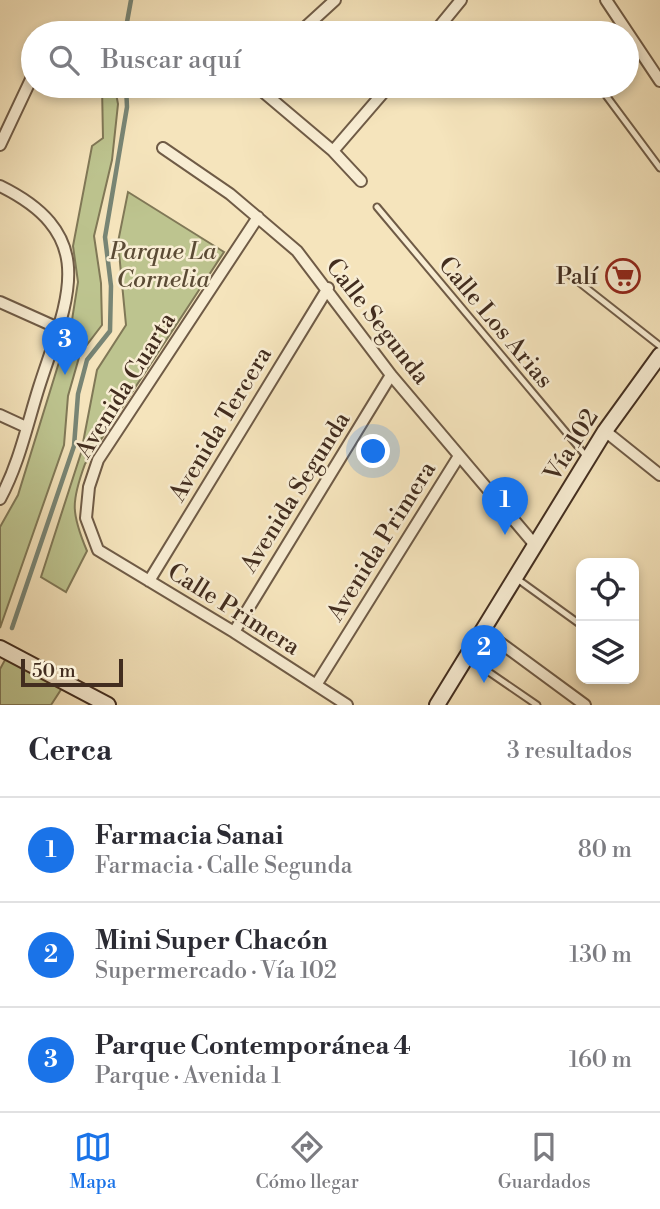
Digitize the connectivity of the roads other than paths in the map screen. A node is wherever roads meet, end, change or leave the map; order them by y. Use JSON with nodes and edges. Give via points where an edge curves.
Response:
{"nodes":[{"id":1,"x":335,"y":0,"type":"edge"},
{"id":2,"x":461,"y":0,"type":"edge"},
{"id":3,"x":606,"y":0,"type":"edge"},
{"id":4,"x":312,"y":21,"type":"edge"},
{"id":5,"x":444,"y":21,"type":"edge"},
{"id":6,"x":620,"y":21,"type":"edge"},
{"id":7,"x":639,"y":50,"type":"edge"},
{"id":8,"x":660,"y":81,"type":"edge"},
{"id":9,"x":22,"y":98,"type":"edge"},
{"id":10,"x":270,"y":98,"type":"edge"},
{"id":11,"x":379,"y":98,"type":"edge"},
{"id":12,"x":608,"y":98,"type":"edge"},
{"id":13,"x":0,"y":145,"type":"edge"},
{"id":14,"x":163,"y":148,"type":"dead end"},
{"id":15,"x":333,"y":151,"type":"junction"},
{"id":16,"x":660,"y":169,"type":"edge"},
{"id":17,"x":361,"y":181,"type":"dead end"},
{"id":18,"x":0,"y":186,"type":"edge"},
{"id":19,"x":377,"y":207,"type":"dead end"},
{"id":20,"x":258,"y":217,"type":"junction"},
{"id":21,"x":566,"y":272,"type":"dead end"},
{"id":22,"x":328,"y":288,"type":"junction"},
{"id":23,"x":0,"y":302,"type":"edge"},
{"id":24,"x":58,"y":328,"type":"junction"},
{"id":25,"x":660,"y":346,"type":"edge"},
{"id":26,"x":660,"y":355,"type":"edge"},
{"id":27,"x":391,"y":375,"type":"junction"},
{"id":28,"x":0,"y":415,"type":"edge"},
{"id":29,"x":26,"y":427,"type":"junction"},
{"id":30,"x":606,"y":431,"type":"junction"},
{"id":31,"x":459,"y":456,"type":"junction"},
{"id":32,"x":589,"y":458,"type":"junction"},
{"id":33,"x":660,"y":475,"type":"edge"},
{"id":34,"x":0,"y":499,"type":"edge"},
{"id":35,"x":535,"y":545,"type":"junction"},
{"id":36,"x":98,"y":550,"type":"joint"},
{"id":37,"x":516,"y":578,"type":"junction"},
{"id":38,"x":149,"y":581,"type":"junction"},
{"id":39,"x":576,"y":621,"type":"edge"},
{"id":40,"x":483,"y":630,"type":"junction"},
{"id":41,"x":234,"y":632,"type":"junction"},
{"id":42,"x":0,"y":648,"type":"edge"},
{"id":43,"x":467,"y":657,"type":"junction"},
{"id":44,"x":316,"y":685,"type":"junction"},
{"id":45,"x":108,"y":705,"type":"edge"},
{"id":46,"x":347,"y":705,"type":"edge"},
{"id":47,"x":437,"y":705,"type":"edge"},
{"id":48,"x":537,"y":705,"type":"edge"},
{"id":49,"x":585,"y":705,"type":"edge"}],
"edges":[{"from":1,"to":4,"type":"street"},
{"from":2,"to":5,"type":"street"},
{"from":3,"to":6,"type":"street"},
{"from":7,"to":8,"type":"street"},
{"from":9,"to":13,"type":"street"},
{"from":10,"to":15,"type":"street"},
{"from":11,"to":15,"type":"street"},
{"from":12,"to":16,"type":"lane"},
{"from":14,"to":20,"type":"street","name":"Calle Segunda"},
{"from":15,"to":17,"type":"street"},
{"from":18,"to":24,"type":"street","via":[[48,216],[61,239],[70,276]]},
{"from":19,"to":32,"type":"lane","name":"Calle Los Arias"},
{"from":20,"to":22,"type":"street","name":"Calle Segunda"},
{"from":20,"to":36,"type":"street","name":"Avenida Cuarta","via":[[99,460],[89,487],[86,518]]},
{"from":21,"to":25,"type":"lane"},
{"from":22,"to":27,"type":"street","name":"Calle Segunda"},
{"from":22,"to":38,"type":"street","name":"Avenida Tercera"},
{"from":23,"to":24,"type":"street"},
{"from":24,"to":29,"type":"street"},
{"from":26,"to":30,"type":"main road","name":"Vía 102"},
{"from":27,"to":31,"type":"street","name":"Calle Segunda"},
{"from":27,"to":41,"type":"street","name":"Avenida Segunda"},
{"from":28,"to":29,"type":"street"},
{"from":29,"to":34,"type":"street","via":[[15,472]]},
{"from":30,"to":32,"type":"main road","name":"Vía 102"},
{"from":30,"to":33,"type":"street"},
{"from":31,"to":35,"type":"street","name":"Calle Segunda"},
{"from":31,"to":44,"type":"street","name":"Avenida Primera"},
{"from":32,"to":35,"type":"main road","name":"Vía 102"},
{"from":35,"to":37,"type":"main road","name":"Vía 102"},
{"from":36,"to":38,"type":"street","name":"Calle Primera"},
{"from":37,"to":39,"type":"lane"},
{"from":37,"to":40,"type":"main road","name":"Vía 102"},
{"from":38,"to":41,"type":"street","name":"Calle Primera"},
{"from":40,"to":43,"type":"main road","name":"Vía 102"},
{"from":40,"to":49,"type":"street"},
{"from":41,"to":44,"type":"street","name":"Calle Primera"},
{"from":42,"to":45,"type":"main road"},
{"from":43,"to":47,"type":"main road","name":"Vía 102"},
{"from":43,"to":48,"type":"lane"},
{"from":44,"to":46,"type":"street","name":"Calle Primera"}]}
